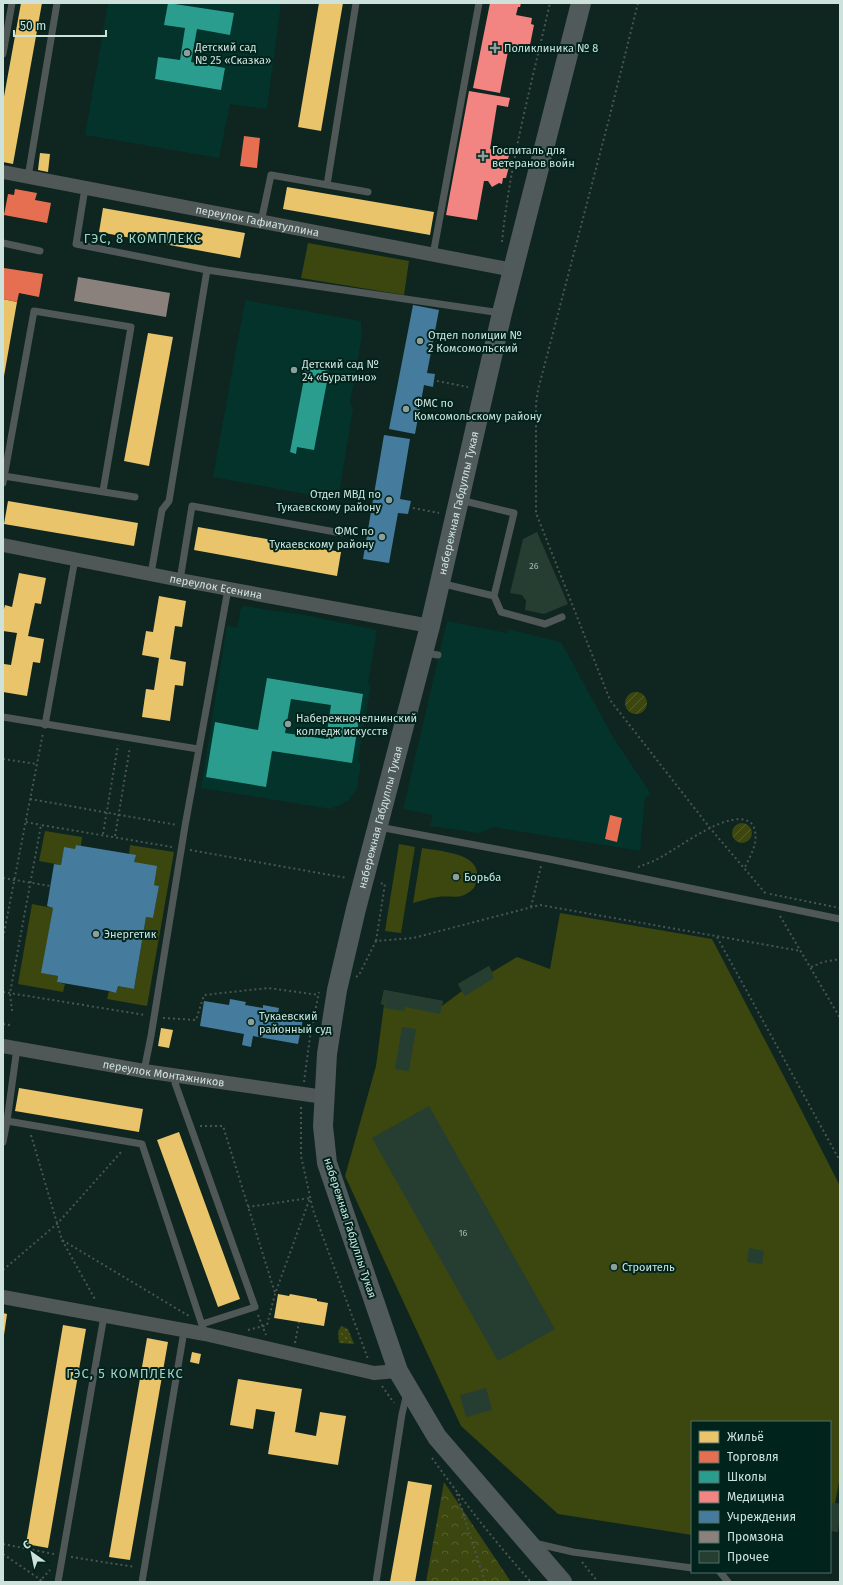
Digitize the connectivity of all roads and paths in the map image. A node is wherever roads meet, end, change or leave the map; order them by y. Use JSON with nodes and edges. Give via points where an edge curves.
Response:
{"nodes":[{"id":1,"x":12,"y":3,"type":"edge"},
{"id":2,"x":57,"y":3,"type":"edge"},
{"id":3,"x":356,"y":3,"type":"edge"},
{"id":4,"x":479,"y":3,"type":"edge"},
{"id":5,"x":550,"y":3,"type":"edge"},
{"id":6,"x":581,"y":3,"type":"edge"},
{"id":7,"x":638,"y":3,"type":"edge"},
{"id":8,"x":3,"y":54,"type":"edge"},
{"id":9,"x":3,"y":172,"type":"edge"},
{"id":10,"x":28,"y":177,"type":"junction"},
{"id":11,"x":327,"y":185,"type":"junction"},
{"id":12,"x":85,"y":188,"type":"junction"},
{"id":13,"x":368,"y":192,"type":"dead end"},
{"id":14,"x":262,"y":222,"type":"junction"},
{"id":15,"x":3,"y":243,"type":"edge"},
{"id":16,"x":40,"y":251,"type":"dead end"},
{"id":17,"x":433,"y":255,"type":"junction"},
{"id":18,"x":505,"y":269,"type":"junction"},
{"id":19,"x":207,"y":270,"type":"junction"},
{"id":20,"x":502,"y":313,"type":"junction"},
{"id":21,"x":436,"y":381,"type":"dead end"},
{"id":22,"x":466,"y":394,"type":"dead end"},
{"id":23,"x":4,"y":479,"type":"edge"},
{"id":24,"x":103,"y":491,"type":"junction"},
{"id":25,"x":136,"y":497,"type":"dead end"},
{"id":26,"x":459,"y":500,"type":"junction"},
{"id":27,"x":413,"y":508,"type":"dead end"},
{"id":28,"x":437,"y":520,"type":"dead end"},
{"id":29,"x":341,"y":532,"type":"dead end"},
{"id":30,"x":3,"y":545,"type":"edge"},
{"id":31,"x":74,"y":560,"type":"junction"},
{"id":32,"x":150,"y":574,"type":"junction"},
{"id":33,"x":180,"y":580,"type":"junction"},
{"id":34,"x":440,"y":583,"type":"junction"},
{"id":35,"x":228,"y":589,"type":"junction"},
{"id":36,"x":494,"y":596,"type":"junction"},
{"id":37,"x":562,"y":617,"type":"dead end"},
{"id":38,"x":430,"y":626,"type":"junction"},
{"id":39,"x":3,"y":717,"type":"edge"},
{"id":40,"x":44,"y":725,"type":"junction"},
{"id":41,"x":119,"y":736,"type":"junction"},
{"id":42,"x":131,"y":738,"type":"junction"},
{"id":43,"x":198,"y":749,"type":"junction"},
{"id":44,"x":3,"y":759,"type":"edge"},
{"id":45,"x":37,"y":764,"type":"junction"},
{"id":46,"x":30,"y":799,"type":"junction"},
{"id":47,"x":106,"y":812,"type":"junction"},
{"id":48,"x":118,"y":814,"type":"junction"},
{"id":49,"x":26,"y":822,"type":"junction"},
{"id":50,"x":41,"y":825,"type":"junction"},
{"id":51,"x":185,"y":826,"type":"junction"},
{"id":52,"x":378,"y":826,"type":"junction"},
{"id":53,"x":710,"y":828,"type":"junction"},
{"id":54,"x":103,"y":834,"type":"junction"},
{"id":55,"x":115,"y":836,"type":"junction"},
{"id":56,"x":181,"y":849,"type":"junction"},
{"id":57,"x":637,"y":867,"type":"dead end"},
{"id":58,"x":744,"y":869,"type":"junction"},
{"id":59,"x":3,"y":878,"type":"edge"},
{"id":60,"x":14,"y":880,"type":"junction"},
{"id":61,"x":364,"y":881,"type":"junction"},
{"id":62,"x":30,"y":882,"type":"junction"},
{"id":63,"x":50,"y":886,"type":"dead end"},
{"id":64,"x":540,"y":905,"type":"dead end"},
{"id":65,"x":774,"y":905,"type":"junction"},
{"id":66,"x":840,"y":919,"type":"edge"},
{"id":67,"x":4,"y":931,"type":"edge"},
{"id":68,"x":717,"y":936,"type":"junction"},
{"id":69,"x":3,"y":938,"type":"edge"},
{"id":70,"x":376,"y":941,"type":"dead end"},
{"id":71,"x":801,"y":951,"type":"junction"},
{"id":72,"x":840,"y":959,"type":"edge"},
{"id":73,"x":810,"y":967,"type":"junction"},
{"id":74,"x":320,"y":988,"type":"dead end"},
{"id":75,"x":3,"y":992,"type":"edge"},
{"id":76,"x":10,"y":993,"type":"junction"},
{"id":77,"x":12,"y":1011,"type":"dead end"},
{"id":78,"x":154,"y":1017,"type":"junction"},
{"id":79,"x":840,"y":1018,"type":"edge"},
{"id":80,"x":3,"y":1024,"type":"edge"},
{"id":81,"x":10,"y":1025,"type":"dead end"},
{"id":82,"x":10,"y":1047,"type":"edge"},
{"id":83,"x":144,"y":1071,"type":"junction"},
{"id":84,"x":174,"y":1083,"type":"dead end"},
{"id":85,"x":302,"y":1095,"type":"junction"},
{"id":86,"x":324,"y":1097,"type":"junction"},
{"id":87,"x":7,"y":1121,"type":"junction"},
{"id":88,"x":28,"y":1124,"type":"junction"},
{"id":89,"x":190,"y":1126,"type":"junction"},
{"id":90,"x":3,"y":1142,"type":"edge"},
{"id":91,"x":130,"y":1142,"type":"junction"},
{"id":92,"x":840,"y":1161,"type":"edge"},
{"id":93,"x":310,"y":1198,"type":"junction"},
{"id":94,"x":248,"y":1207,"type":"junction"},
{"id":95,"x":57,"y":1224,"type":"junction"},
{"id":96,"x":62,"y":1240,"type":"junction"},
{"id":97,"x":3,"y":1270,"type":"edge"},
{"id":98,"x":275,"y":1294,"type":"junction"},
{"id":99,"x":3,"y":1297,"type":"edge"},
{"id":100,"x":255,"y":1307,"type":"junction"},
{"id":101,"x":104,"y":1316,"type":"junction"},
{"id":102,"x":299,"y":1322,"type":"dead end"},
{"id":103,"x":267,"y":1325,"type":"dead end"},
{"id":104,"x":204,"y":1329,"type":"junction"},
{"id":105,"x":184,"y":1330,"type":"junction"},
{"id":106,"x":271,"y":1349,"type":"junction"},
{"id":107,"x":293,"y":1354,"type":"junction"},
{"id":108,"x":398,"y":1371,"type":"junction"},
{"id":109,"x":374,"y":1373,"type":"junction"},
{"id":110,"x":408,"y":1389,"type":"junction"},
{"id":111,"x":402,"y":1414,"type":"junction"},
{"id":112,"x":429,"y":1453,"type":"dead end"},
{"id":113,"x":456,"y":1492,"type":"junction"},
{"id":114,"x":525,"y":1541,"type":"junction"},
{"id":115,"x":3,"y":1544,"type":"edge"},
{"id":116,"x":573,"y":1552,"type":"junction"},
{"id":117,"x":3,"y":1554,"type":"edge"},
{"id":118,"x":62,"y":1555,"type":"junction"},
{"id":119,"x":144,"y":1568,"type":"junction"},
{"id":120,"x":691,"y":1568,"type":"edge"},
{"id":121,"x":721,"y":1573,"type":"edge"},
{"id":122,"x":42,"y":1582,"type":"edge"},
{"id":123,"x":58,"y":1582,"type":"edge"},
{"id":124,"x":142,"y":1582,"type":"edge"},
{"id":125,"x":376,"y":1582,"type":"edge"},
{"id":126,"x":485,"y":1582,"type":"edge"},
{"id":127,"x":531,"y":1582,"type":"edge"},
{"id":128,"x":562,"y":1582,"type":"edge"},
{"id":129,"x":598,"y":1582,"type":"edge"},
{"id":130,"x":728,"y":1582,"type":"edge"}],
"edges":[{"from":1,"to":8,"type":"lane"},
{"from":2,"to":10,"type":"lane"},
{"from":3,"to":11,"type":"lane"},
{"from":4,"to":17,"type":"lane"},
{"from":5,"to":18,"type":"path","via":[[509,190]]},
{"from":6,"to":18,"type":"main road","name":"набережная Габдуллы Тукая"},
{"from":7,"to":53,"type":"path","via":[[538,390],[536,513],[610,700]]},
{"from":9,"to":10,"type":"street","name":"переулок Гафиатуллина"},
{"from":10,"to":12,"type":"street","name":"переулок Гафиатуллина"},
{"from":11,"to":13,"type":"lane"},
{"from":11,"to":14,"type":"lane","via":[[271,175]]},
{"from":12,"to":14,"type":"street","name":"переулок Гафиатуллина"},
{"from":12,"to":19,"type":"lane","via":[[76,244]]},
{"from":14,"to":17,"type":"street","name":"переулок Гафиатуллина"},
{"from":15,"to":16,"type":"lane"},
{"from":17,"to":18,"type":"street","name":"переулок Гафиатуллина"},
{"from":18,"to":20,"type":"main road","name":"набережная Габдуллы Тукая"},
{"from":19,"to":20,"type":"lane"},
{"from":19,"to":32,"type":"lane","via":[[169,501],[162,510]]},
{"from":20,"to":26,"type":"main road","name":"набережная Габдуллы Тукая"},
{"from":21,"to":22,"type":"path","via":[[468,387]]},
{"from":23,"to":24,"type":"lane"},
{"from":23,"to":24,"type":"lane","via":[[34,310],[131,327]]},
{"from":24,"to":25,"type":"lane"},
{"from":26,"to":34,"type":"main road","name":"набережная Габдуллы Тукая"},
{"from":26,"to":36,"type":"lane","via":[[514,513]]},
{"from":27,"to":28,"type":"path","via":[[439,513]]},
{"from":29,"to":33,"type":"lane","via":[[192,506]]},
{"from":30,"to":31,"type":"street","name":"переулок Есенина"},
{"from":31,"to":32,"type":"street","name":"переулок Есенина"},
{"from":31,"to":40,"type":"lane"},
{"from":32,"to":33,"type":"street","name":"переулок Есенина"},
{"from":33,"to":35,"type":"street","name":"переулок Есенина"},
{"from":34,"to":36,"type":"lane"},
{"from":34,"to":38,"type":"main road","name":"набережная Габдуллы Тукая"},
{"from":35,"to":38,"type":"street","name":"переулок Есенина"},
{"from":35,"to":43,"type":"lane"},
{"from":36,"to":37,"type":"lane","via":[[501,612],[545,624]]},
{"from":38,"to":52,"type":"main road","name":"набережная Габдуллы Тукая","via":[[431,654]]},
{"from":39,"to":40,"type":"lane"},
{"from":40,"to":41,"type":"lane"},
{"from":40,"to":45,"type":"path"},
{"from":41,"to":42,"type":"lane"},
{"from":41,"to":47,"type":"path"},
{"from":42,"to":43,"type":"lane"},
{"from":42,"to":48,"type":"path"},
{"from":43,"to":51,"type":"lane"},
{"from":44,"to":45,"type":"path"},
{"from":45,"to":46,"type":"path"},
{"from":46,"to":47,"type":"path"},
{"from":46,"to":49,"type":"path"},
{"from":47,"to":48,"type":"path"},
{"from":47,"to":54,"type":"path"},
{"from":48,"to":51,"type":"path"},
{"from":48,"to":55,"type":"path"},
{"from":49,"to":50,"type":"path"},
{"from":49,"to":60,"type":"path"},
{"from":50,"to":54,"type":"path"},
{"from":50,"to":62,"type":"path"},
{"from":51,"to":56,"type":"lane"},
{"from":52,"to":61,"type":"main road","name":"набережная Габдуллы Тукая"},
{"from":52,"to":65,"type":"lane"},
{"from":53,"to":57,"type":"path","via":[[662,857]]},
{"from":53,"to":58,"type":"path"},
{"from":53,"to":58,"type":"path","via":[[737,818],[747,820],[753,825],[756,834],[755,844]]},
{"from":54,"to":55,"type":"path"},
{"from":55,"to":56,"type":"path"},
{"from":56,"to":61,"type":"path"},
{"from":56,"to":78,"type":"lane"},
{"from":58,"to":65,"type":"path"},
{"from":59,"to":60,"type":"path"},
{"from":60,"to":62,"type":"path"},
{"from":60,"to":67,"type":"path"},
{"from":61,"to":70,"type":"path","via":[[385,884]]},
{"from":61,"to":86,"type":"main road","name":"набережная Габдуллы Тукая","via":[[337,990],[327,1054]]},
{"from":62,"to":63,"type":"path"},
{"from":62,"to":76,"type":"path"},
{"from":64,"to":68,"type":"path"},
{"from":65,"to":66,"type":"lane"},
{"from":65,"to":71,"type":"path"},
{"from":67,"to":69,"type":"path"},
{"from":68,"to":71,"type":"path"},
{"from":68,"to":92,"type":"path"},
{"from":71,"to":73,"type":"path"},
{"from":72,"to":73,"type":"path"},
{"from":73,"to":79,"type":"path"},
{"from":74,"to":85,"type":"path"},
{"from":75,"to":76,"type":"path"},
{"from":76,"to":77,"type":"path"},
{"from":76,"to":78,"type":"path"},
{"from":78,"to":83,"type":"lane"},
{"from":80,"to":81,"type":"path"},
{"from":82,"to":83,"type":"street","name":"переулок Монтажников"},
{"from":82,"to":87,"type":"lane"},
{"from":83,"to":85,"type":"street","name":"переулок Монтажников"},
{"from":84,"to":89,"type":"lane"},
{"from":85,"to":86,"type":"street","name":"переулок Монтажников"},
{"from":85,"to":93,"type":"path","via":[[301,1156]]},
{"from":86,"to":108,"type":"main road","name":"набережная Габдуллы Тукая","via":[[323,1126],[327,1163]]},
{"from":87,"to":88,"type":"lane"},
{"from":87,"to":90,"type":"lane"},
{"from":88,"to":91,"type":"lane"},
{"from":88,"to":95,"type":"path"},
{"from":89,"to":94,"type":"path","via":[[223,1126]]},
{"from":89,"to":100,"type":"lane"},
{"from":91,"to":95,"type":"path"},
{"from":91,"to":104,"type":"lane","via":[[142,1144]]},
{"from":93,"to":94,"type":"path"},
{"from":93,"to":98,"type":"path"},
{"from":93,"to":109,"type":"path"},
{"from":94,"to":98,"type":"path"},
{"from":95,"to":96,"type":"path"},
{"from":95,"to":97,"type":"path"},
{"from":96,"to":101,"type":"path"},
{"from":96,"to":104,"type":"path"},
{"from":98,"to":103,"type":"path"},
{"from":99,"to":101,"type":"street"},
{"from":100,"to":104,"type":"lane"},
{"from":100,"to":106,"type":"path"},
{"from":101,"to":105,"type":"street"},
{"from":101,"to":118,"type":"lane"},
{"from":102,"to":107,"type":"path"},
{"from":104,"to":105,"type":"street"},
{"from":104,"to":106,"type":"street"},
{"from":105,"to":119,"type":"lane"},
{"from":106,"to":107,"type":"street"},
{"from":107,"to":109,"type":"street"},
{"from":108,"to":109,"type":"street"},
{"from":108,"to":110,"type":"main road","name":"набережная Габдуллы Тукая"},
{"from":109,"to":111,"type":"path"},
{"from":110,"to":111,"type":"lane"},
{"from":110,"to":114,"type":"main road","name":"набережная Габдуллы Тукая","via":[[437,1437]]},
{"from":111,"to":125,"type":"lane"},
{"from":112,"to":113,"type":"path"},
{"from":113,"to":126,"type":"path"},
{"from":113,"to":127,"type":"path"},
{"from":114,"to":116,"type":"lane"},
{"from":114,"to":128,"type":"main road","name":"набережная Габдуллы Тукая"},
{"from":115,"to":118,"type":"path"},
{"from":116,"to":120,"type":"lane"},
{"from":116,"to":129,"type":"path"},
{"from":117,"to":122,"type":"path"},
{"from":118,"to":119,"type":"path"},
{"from":118,"to":123,"type":"lane"},
{"from":119,"to":124,"type":"lane"},
{"from":121,"to":130,"type":"lane"}]}
